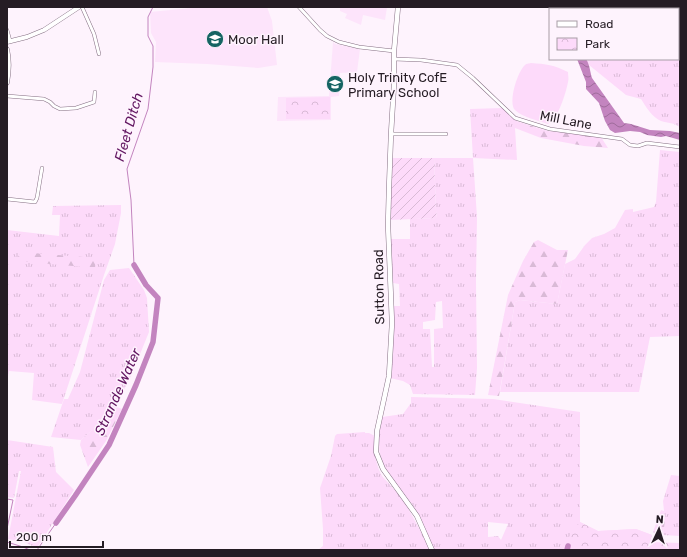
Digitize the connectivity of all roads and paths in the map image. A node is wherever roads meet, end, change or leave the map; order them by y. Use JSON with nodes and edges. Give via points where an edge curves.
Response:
{"nodes":[{"id":1,"x":79,"y":7,"type":"edge"},
{"id":2,"x":82,"y":7,"type":"edge"},
{"id":3,"x":299,"y":7,"type":"edge"},
{"id":4,"x":398,"y":7,"type":"edge"},
{"id":5,"x":7,"y":30,"type":"edge"},
{"id":6,"x":8,"y":42,"type":"edge"},
{"id":7,"x":7,"y":49,"type":"edge"},
{"id":8,"x":394,"y":51,"type":"junction"},
{"id":9,"x":99,"y":54,"type":"dead end"},
{"id":10,"x":394,"y":59,"type":"junction"},
{"id":11,"x":7,"y":83,"type":"edge"},
{"id":12,"x":95,"y":92,"type":"dead end"},
{"id":13,"x":7,"y":96,"type":"edge"},
{"id":14,"x":390,"y":134,"type":"junction"},
{"id":15,"x":446,"y":134,"type":"dead end"},
{"id":16,"x":680,"y":147,"type":"edge"},
{"id":17,"x":42,"y":168,"type":"dead end"},
{"id":18,"x":7,"y":199,"type":"edge"},
{"id":19,"x":432,"y":550,"type":"edge"}],
"edges":[{"from":1,"to":6,"type":"main road","via":[[44,30]]},
{"from":2,"to":9,"type":"street","via":[[94,34]]},
{"from":3,"to":8,"type":"street","via":[[320,30],[339,42]]},
{"from":4,"to":8,"type":"main road","name":"Sutton Road"},
{"from":5,"to":6,"type":"street"},
{"from":7,"to":11,"type":"main road"},
{"from":8,"to":10,"type":"main road","name":"Sutton Road"},
{"from":10,"to":14,"type":"main road","name":"Sutton Road"},
{"from":10,"to":16,"type":"street","name":"Mill Lane","via":[[457,65],[515,118],[550,129],[622,139],[630,145],[647,143]]},
{"from":12,"to":13,"type":"street","via":[[94,102],[76,108],[60,109],[44,99]]},
{"from":14,"to":15,"type":"street"},
{"from":14,"to":19,"type":"main road","name":"Sutton Road","via":[[388,225],[392,323],[389,376],[376,452],[383,469],[417,516]]},
{"from":17,"to":18,"type":"street","via":[[35,202]]}]}
